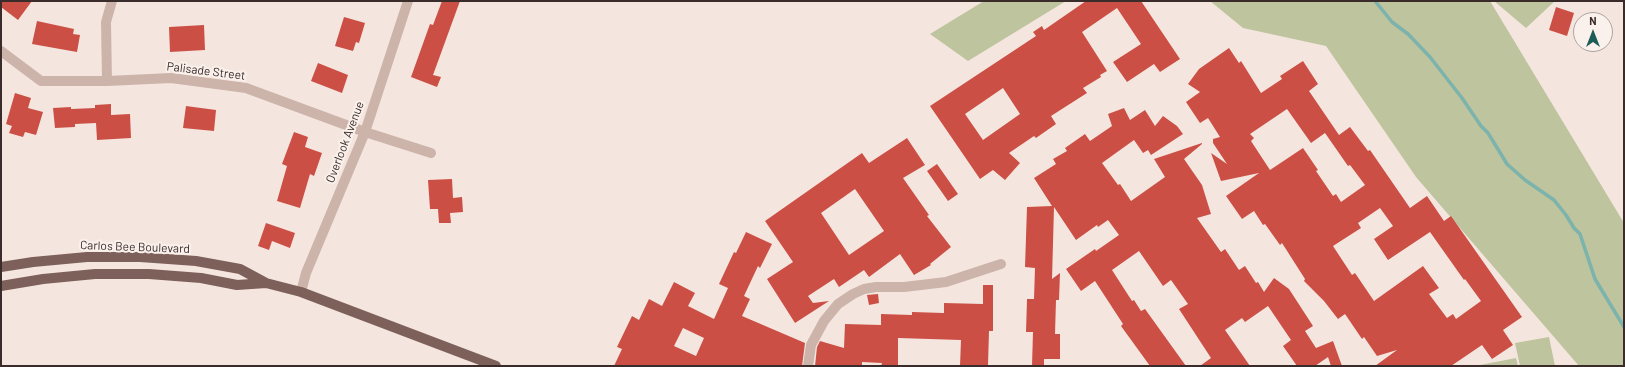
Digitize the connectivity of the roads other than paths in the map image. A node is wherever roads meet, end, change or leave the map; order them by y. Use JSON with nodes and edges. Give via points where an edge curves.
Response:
{"nodes":[{"id":1,"x":112,"y":1,"type":"edge"},
{"id":2,"x":408,"y":1,"type":"edge"},
{"id":3,"x":1,"y":51,"type":"edge"},
{"id":4,"x":108,"y":81,"type":"junction"},
{"id":5,"x":364,"y":132,"type":"junction"},
{"id":6,"x":431,"y":153,"type":"dead end"},
{"id":7,"x":1001,"y":264,"type":"dead end"},
{"id":8,"x":1,"y":267,"type":"edge"},
{"id":9,"x":266,"y":283,"type":"junction"},
{"id":10,"x":1,"y":286,"type":"edge"},
{"id":11,"x":301,"y":292,"type":"junction"},
{"id":12,"x":496,"y":366,"type":"edge"},
{"id":13,"x":808,"y":366,"type":"edge"}],
"edges":[{"from":1,"to":4,"type":"street","via":[[106,22]]},
{"from":2,"to":5,"type":"street","name":"Overlook Avenue"},
{"from":3,"to":4,"type":"street","name":"Palisade Street","via":[[41,81]]},
{"from":4,"to":5,"type":"street","name":"Palisade Street","via":[[171,78],[246,88]]},
{"from":5,"to":6,"type":"street","name":"Palisade Street"},
{"from":5,"to":11,"type":"street","name":"Overlook Avenue","via":[[306,273]]},
{"from":7,"to":13,"type":"street","via":[[946,282],[864,289],[853,294],[838,304],[824,321],[811,345]]},
{"from":8,"to":9,"type":"main road","name":"Carlos Bee Boulevard","via":[[87,257],[140,257],[240,269]]},
{"from":9,"to":10,"type":"main road","name":"Carlos Bee Boulevard","via":[[237,285],[201,278],[148,274],[88,275]]},
{"from":9,"to":11,"type":"main road","name":"Carlos Bee Boulevard"},
{"from":11,"to":12,"type":"main road","name":"Carlos Bee Boulevard"}]}
